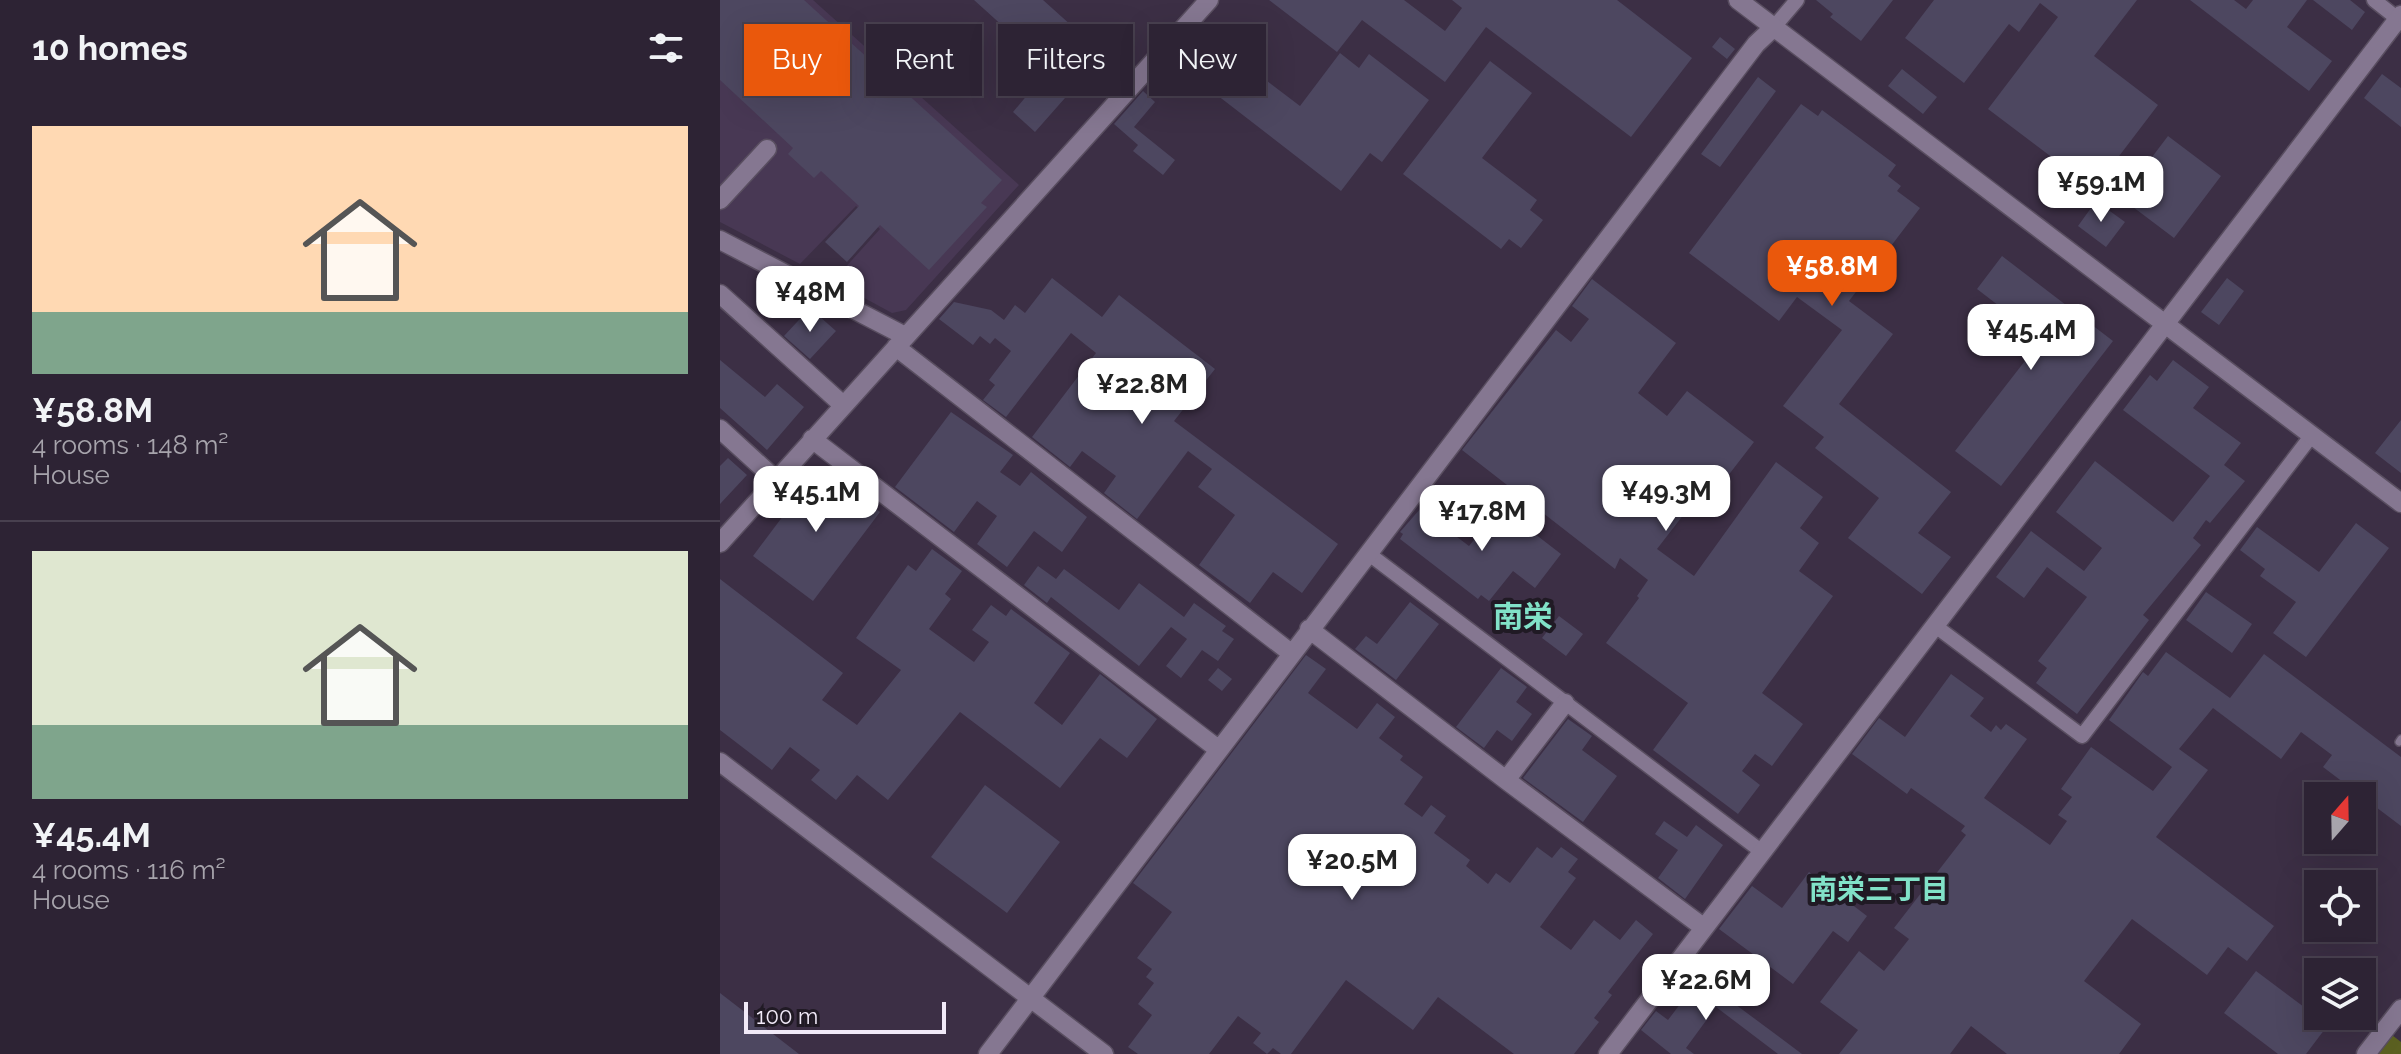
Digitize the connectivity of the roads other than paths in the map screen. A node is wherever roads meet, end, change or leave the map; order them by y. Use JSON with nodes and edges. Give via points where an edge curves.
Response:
{"nodes":[{"id":1,"x":1209,"y":0,"type":"edge"},
{"id":2,"x":1738,"y":0,"type":"edge"},
{"id":3,"x":1797,"y":0,"type":"edge"},
{"id":4,"x":2374,"y":0,"type":"edge"},
{"id":5,"x":2400,"y":17,"type":"edge"},
{"id":6,"x":1774,"y":27,"type":"junction"},
{"id":7,"x":767,"y":149,"type":"dead end"},
{"id":8,"x":720,"y":200,"type":"edge"},
{"id":9,"x":720,"y":240,"type":"edge"},
{"id":10,"x":720,"y":294,"type":"edge"},
{"id":11,"x":2166,"y":325,"type":"junction"},
{"id":12,"x":900,"y":341,"type":"junction"},
{"id":13,"x":843,"y":405,"type":"junction"},
{"id":14,"x":720,"y":429,"type":"edge"},
{"id":15,"x":2312,"y":435,"type":"junction"},
{"id":16,"x":812,"y":439,"type":"junction"},
{"id":17,"x":776,"y":480,"type":"junction"},
{"id":18,"x":2401,"y":503,"type":"edge"},
{"id":19,"x":720,"y":543,"type":"edge"},
{"id":20,"x":1369,"y":554,"type":"junction"},
{"id":21,"x":1934,"y":625,"type":"junction"},
{"id":22,"x":1309,"y":629,"type":"junction"},
{"id":23,"x":1291,"y":653,"type":"junction"},
{"id":24,"x":1565,"y":703,"type":"junction"},
{"id":25,"x":1218,"y":749,"type":"junction"},
{"id":26,"x":720,"y":762,"type":"edge"},
{"id":27,"x":1506,"y":780,"type":"junction"},
{"id":28,"x":1761,"y":851,"type":"junction"},
{"id":29,"x":1703,"y":927,"type":"junction"},
{"id":30,"x":1030,"y":998,"type":"junction"},
{"id":31,"x":2401,"y":1009,"type":"edge"},
{"id":32,"x":988,"y":1054,"type":"edge"},
{"id":33,"x":1104,"y":1054,"type":"edge"},
{"id":34,"x":1608,"y":1054,"type":"edge"},
{"id":35,"x":2366,"y":1054,"type":"edge"}],
"edges":[{"from":1,"to":12,"type":"street"},
{"from":2,"to":6,"type":"street"},
{"from":3,"to":6,"type":"street"},
{"from":4,"to":5,"type":"street"},
{"from":5,"to":11,"type":"street"},
{"from":6,"to":11,"type":"street"},
{"from":6,"to":20,"type":"street"},
{"from":7,"to":8,"type":"street"},
{"from":9,"to":12,"type":"street"},
{"from":10,"to":13,"type":"street"},
{"from":11,"to":15,"type":"street"},
{"from":11,"to":21,"type":"street"},
{"from":12,"to":13,"type":"street"},
{"from":12,"to":23,"type":"street"},
{"from":13,"to":16,"type":"street"},
{"from":14,"to":17,"type":"street"},
{"from":15,"to":18,"type":"street"},
{"from":15,"to":21,"type":"street","via":[[2082,736]]},
{"from":16,"to":17,"type":"street"},
{"from":16,"to":25,"type":"street"},
{"from":17,"to":19,"type":"street"},
{"from":20,"to":22,"type":"street"},
{"from":20,"to":24,"type":"street"},
{"from":21,"to":28,"type":"street"},
{"from":22,"to":23,"type":"street"},
{"from":22,"to":27,"type":"street"},
{"from":23,"to":25,"type":"street"},
{"from":24,"to":27,"type":"street"},
{"from":24,"to":28,"type":"street"},
{"from":25,"to":30,"type":"street"},
{"from":26,"to":30,"type":"street"},
{"from":27,"to":29,"type":"street"},
{"from":28,"to":29,"type":"street"},
{"from":29,"to":34,"type":"street"},
{"from":30,"to":32,"type":"street"},
{"from":30,"to":33,"type":"street"},
{"from":31,"to":35,"type":"street"}]}
